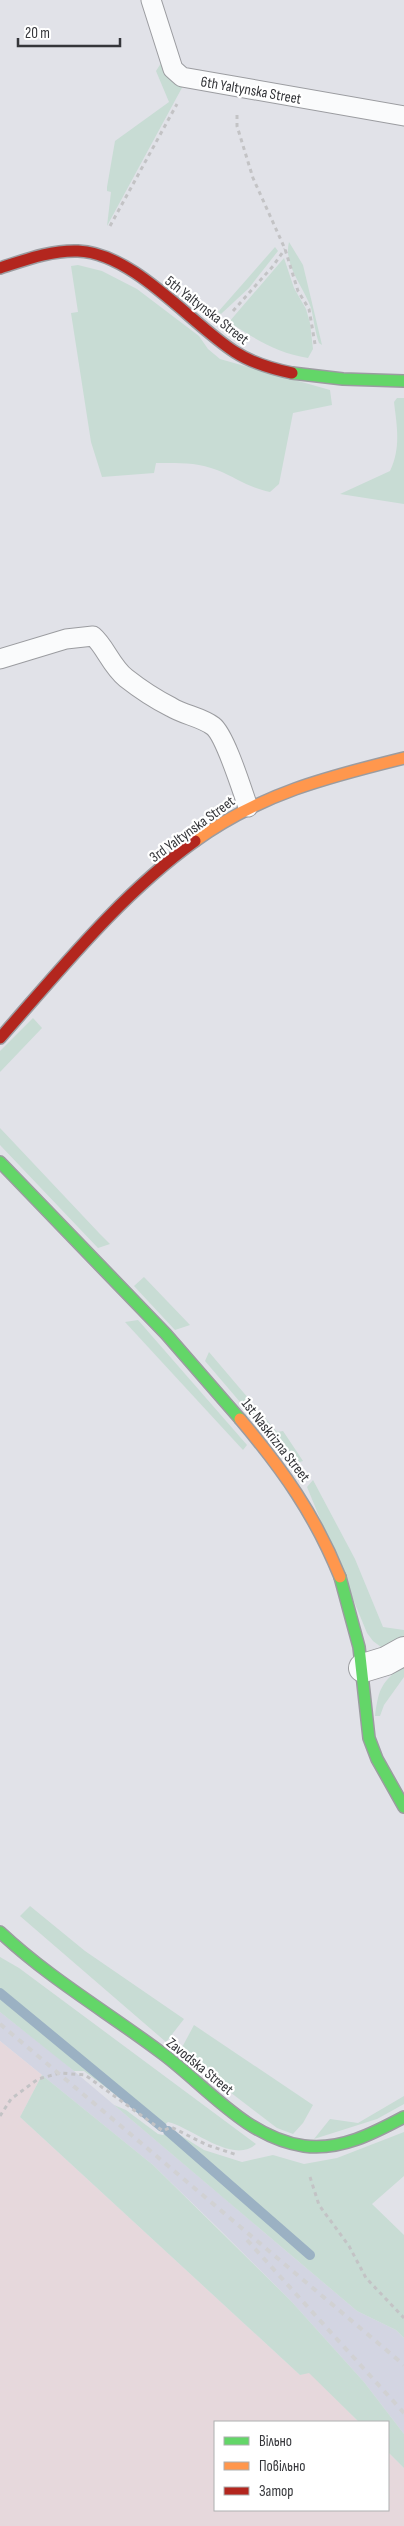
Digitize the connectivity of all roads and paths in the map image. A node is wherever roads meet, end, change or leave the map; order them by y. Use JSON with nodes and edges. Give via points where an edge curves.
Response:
{"nodes":[{"id":1,"x":151,"y":0,"type":"edge"},
{"id":2,"x":190,"y":79,"type":"junction"},
{"id":3,"x":241,"y":87,"type":"junction"},
{"id":4,"x":404,"y":116,"type":"edge"},
{"id":5,"x":285,"y":248,"type":"junction"},
{"id":6,"x":100,"y":257,"type":"junction"},
{"id":7,"x":0,"y":268,"type":"edge"},
{"id":8,"x":213,"y":334,"type":"junction"},
{"id":9,"x":317,"y":375,"type":"junction"},
{"id":10,"x":404,"y":380,"type":"edge"},
{"id":11,"x":0,"y":659,"type":"edge"},
{"id":12,"x":404,"y":758,"type":"edge"},
{"id":13,"x":248,"y":807,"type":"junction"},
{"id":14,"x":0,"y":1038,"type":"edge"},
{"id":15,"x":0,"y":1162,"type":"edge"},
{"id":16,"x":404,"y":1651,"type":"edge"},
{"id":17,"x":362,"y":1668,"type":"junction"},
{"id":18,"x":404,"y":1806,"type":"edge"},
{"id":19,"x":0,"y":1932,"type":"edge"},
{"id":20,"x":0,"y":2116,"type":"edge"},
{"id":21,"x":404,"y":2117,"type":"edge"},
{"id":22,"x":310,"y":2146,"type":"junction"},
{"id":23,"x":240,"y":2156,"type":"dead end"},
{"id":24,"x":404,"y":2318,"type":"edge"}],
"edges":[{"from":1,"to":2,"type":"lane","name":"6th Yaltynska Street","via":[[174,69],[182,77]]},
{"from":2,"to":3,"type":"lane","name":"6th Yaltynska Street"},
{"from":2,"to":6,"type":"path","via":[[109,227]]},
{"from":3,"to":4,"type":"lane","name":"6th Yaltynska Street"},
{"from":3,"to":5,"type":"path","via":[[237,126],[252,178]]},
{"from":5,"to":8,"type":"path"},
{"from":5,"to":9,"type":"path","via":[[294,282],[309,309]]},
{"from":6,"to":7,"type":"street","name":"5th Yaltynska Street","via":[[77,251],[36,256]]},
{"from":6,"to":8,"type":"street","name":"5th Yaltynska Street","via":[[171,298]]},
{"from":8,"to":9,"type":"street","name":"5th Yaltynska Street","via":[[242,356],[282,369]]},
{"from":9,"to":10,"type":"street","name":"5th Yaltynska Street"},
{"from":11,"to":13,"type":"lane","via":[[66,639],[93,636],[124,676],[140,688],[172,708],[215,727]]},
{"from":12,"to":13,"type":"street","name":"3rd Yaltynska Street","via":[[330,777]]},
{"from":13,"to":14,"type":"street","name":"3rd Yaltynska Street","via":[[190,845],[156,873],[91,937]]},
{"from":15,"to":17,"type":"street","name":"1st Naskrizna Street","via":[[166,1334],[289,1479],[331,1552],[352,1616]]},
{"from":16,"to":17,"type":"street","via":[[386,1661]]},
{"from":17,"to":18,"type":"street","name":"1st Naskrizna Street","via":[[371,1745]]},
{"from":19,"to":22,"type":"street","name":"Zavodska Street","via":[[22,1955],[165,2056],[239,2115],[269,2134]]},
{"from":20,"to":23,"type":"path","via":[[11,2099],[38,2079],[60,2074],[85,2075],[162,2131],[171,2127],[207,2145]]},
{"from":21,"to":22,"type":"street","name":"Zavodska Street","via":[[370,2135],[343,2144]]},
{"from":22,"to":24,"type":"path","via":[[310,2182],[319,2205],[349,2246],[366,2278]]}]}
